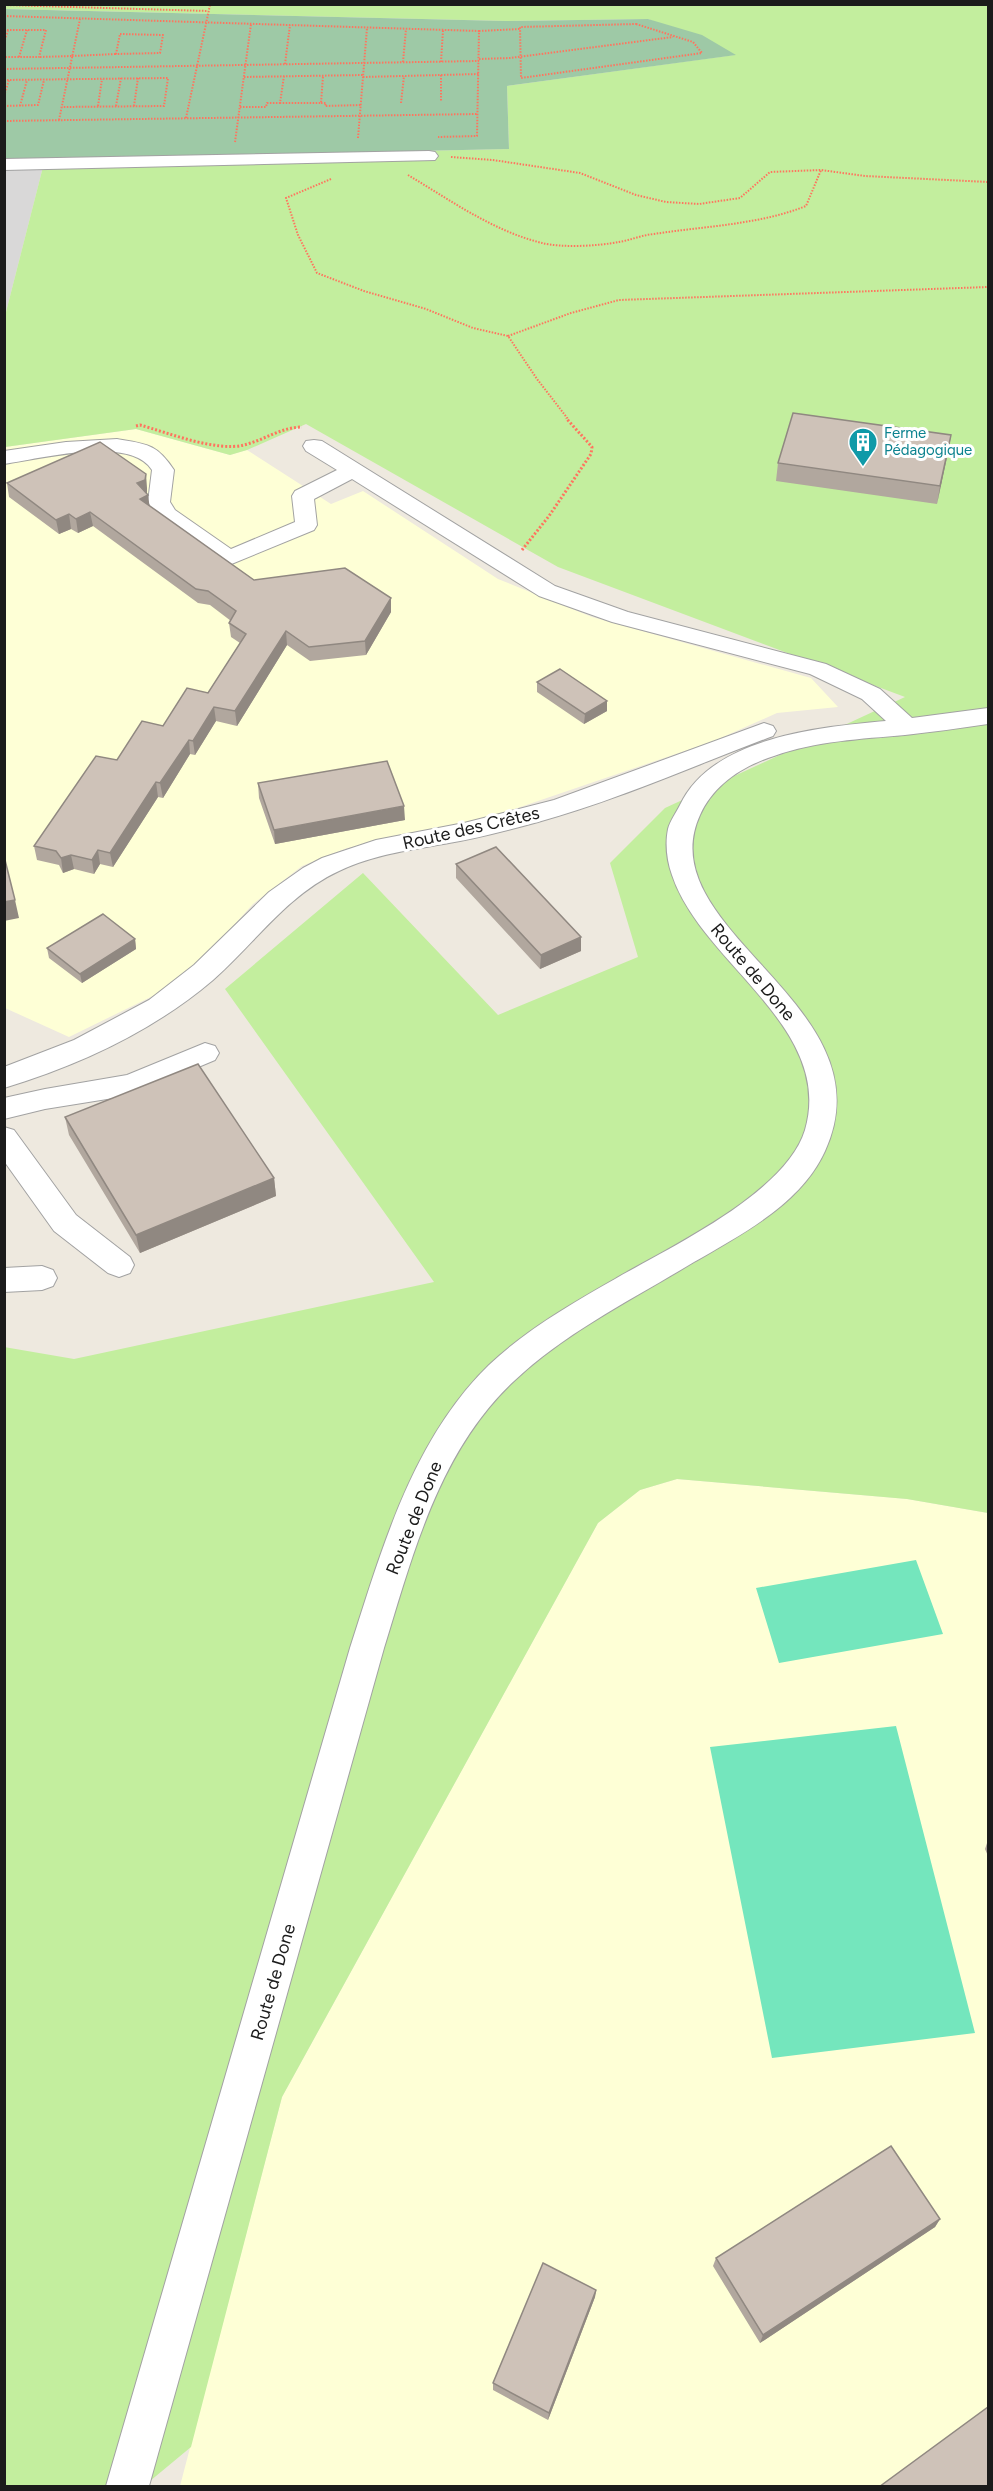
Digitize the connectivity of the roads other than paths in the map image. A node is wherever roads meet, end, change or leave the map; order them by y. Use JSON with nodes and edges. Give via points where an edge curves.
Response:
{"nodes":[{"id":1,"x":429,"y":147,"type":"road end"},
{"id":2,"x":4,"y":165,"type":"edge"},
{"id":3,"x":314,"y":446,"type":"road end"},
{"id":4,"x":4,"y":458,"type":"edge"},
{"id":5,"x":354,"y":470,"type":"junction"},
{"id":6,"x":988,"y":716,"type":"edge"},
{"id":7,"x":907,"y":727,"type":"junction"},
{"id":8,"x":873,"y":729,"type":"junction"},
{"id":9,"x":206,"y":1053,"type":"dead end"},
{"id":10,"x":4,"y":1078,"type":"edge"},
{"id":11,"x":4,"y":1109,"type":"edge"},
{"id":12,"x":4,"y":1138,"type":"edge"},
{"id":13,"x":119,"y":1265,"type":"dead end"},
{"id":14,"x":42,"y":1278,"type":"dead end"},
{"id":15,"x":4,"y":1280,"type":"edge"},
{"id":16,"x":128,"y":2487,"type":"edge"}],
"edges":[{"from":1,"to":2,"type":"street","via":[[389,157]]},
{"from":3,"to":5,"type":"street"},
{"from":4,"to":5,"type":"street","via":[[106,445],[132,446],[153,455],[163,469],[159,502],[166,514],[229,558],[306,525],[303,496]]},
{"from":5,"to":7,"type":"street","via":[[547,591],[620,617],[818,669],[871,694]]},
{"from":6,"to":7,"type":"street","name":"Route des Crêtes"},
{"from":7,"to":8,"type":"street","name":"Route des Crêtes"},
{"from":8,"to":10,"type":"street","name":"Route des Crêtes","via":[[866,722],[850,719],[809,720],[779,726],[545,812],[386,847],[331,864],[279,898],[172,998],[92,1043]]},
{"from":8,"to":16,"type":"street","name":"Route de Done","via":[[790,743],[739,761],[707,783],[686,813],[678,848],[686,885],[802,1031],[821,1085],[819,1132],[800,1169],[779,1190],[514,1362],[485,1390],[435,1461],[403,1536],[368,1648]]},
{"from":9,"to":11,"type":"street","via":[[132,1084]]},
{"from":12,"to":13,"type":"street","via":[[65,1223]]},
{"from":14,"to":15,"type":"street"}]}
